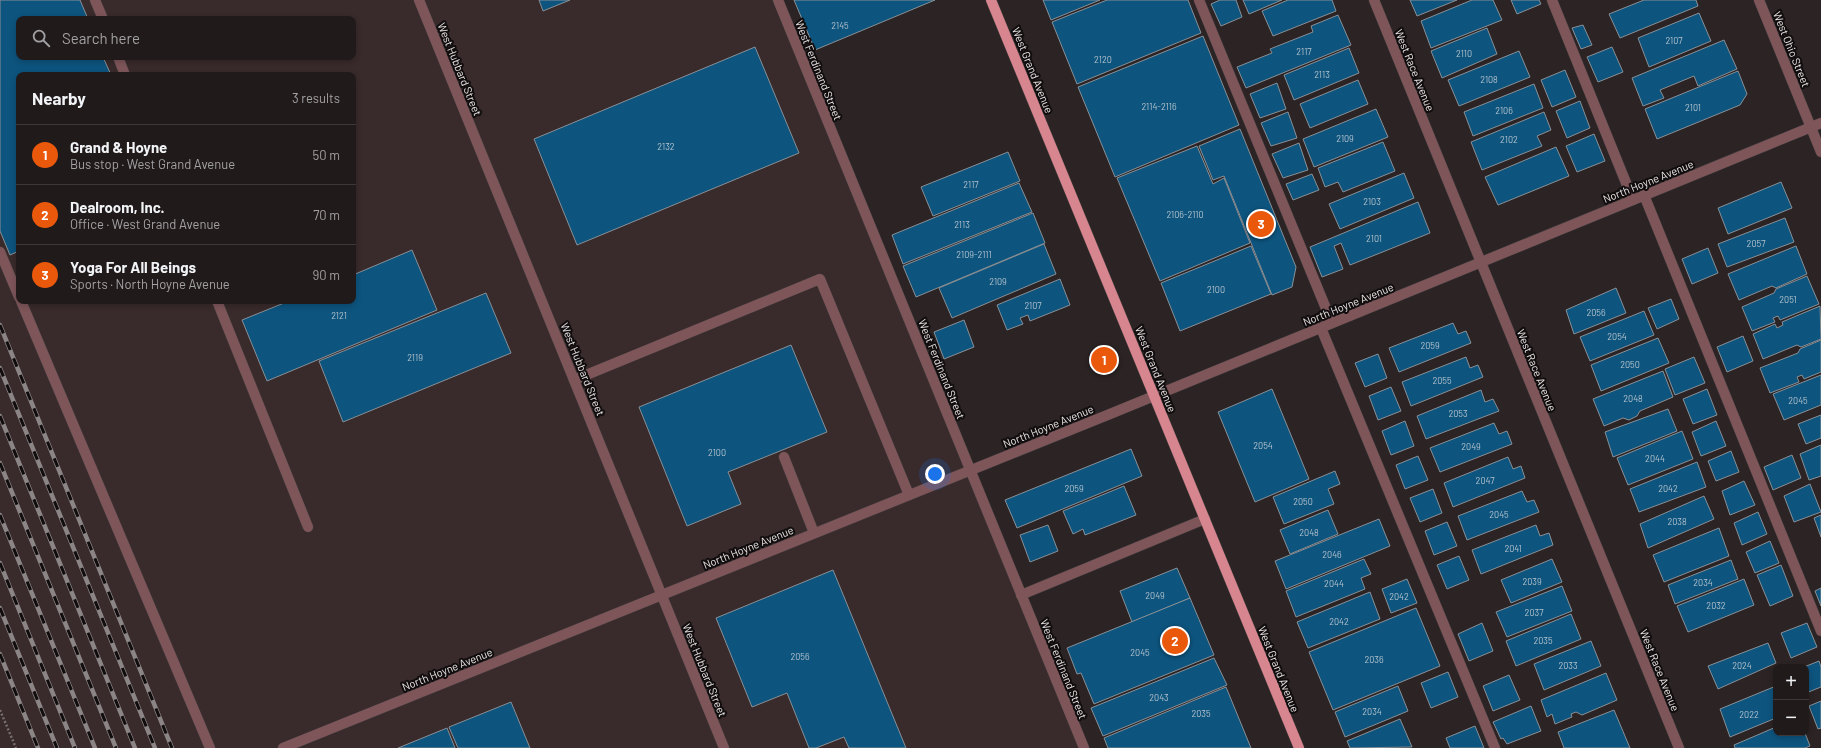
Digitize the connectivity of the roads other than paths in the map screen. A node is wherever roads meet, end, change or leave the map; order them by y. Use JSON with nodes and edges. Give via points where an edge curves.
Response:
{"nodes":[{"id":1,"x":95,"y":0,"type":"edge"},
{"id":2,"x":419,"y":0,"type":"edge"},
{"id":3,"x":778,"y":0,"type":"edge"},
{"id":4,"x":991,"y":0,"type":"edge"},
{"id":5,"x":1199,"y":0,"type":"edge"},
{"id":6,"x":1374,"y":0,"type":"edge"},
{"id":7,"x":1552,"y":0,"type":"edge"},
{"id":8,"x":1759,"y":0,"type":"edge"},
{"id":9,"x":102,"y":16,"type":"edge"},
{"id":10,"x":119,"y":60,"type":"edge"},
{"id":11,"x":124,"y":72,"type":"edge"},
{"id":12,"x":1821,"y":123,"type":"edge"},
{"id":13,"x":1811,"y":127,"type":"junction"},
{"id":14,"x":1821,"y":152,"type":"edge"},
{"id":15,"x":1644,"y":195,"type":"junction"},
{"id":16,"x":1633,"y":200,"type":"junction"},
{"id":17,"x":0,"y":252,"type":"edge"},
{"id":18,"x":1480,"y":262,"type":"junction"},
{"id":19,"x":16,"y":290,"type":"edge"},
{"id":20,"x":22,"y":304,"type":"edge"},
{"id":21,"x":218,"y":304,"type":"edge"},
{"id":22,"x":1332,"y":323,"type":"junction"},
{"id":23,"x":1321,"y":328,"type":"junction"},
{"id":24,"x":574,"y":380,"type":"junction"},
{"id":25,"x":1154,"y":396,"type":"junction"},
{"id":26,"x":784,"y":457,"type":"dead end"},
{"id":27,"x":970,"y":470,"type":"junction"},
{"id":28,"x":909,"y":495,"type":"junction"},
{"id":29,"x":1205,"y":519,"type":"junction"},
{"id":30,"x":308,"y":527,"type":"dead end"},
{"id":31,"x":814,"y":533,"type":"junction"},
{"id":32,"x":662,"y":595,"type":"junction"},
{"id":33,"x":1021,"y":595,"type":"junction"},
{"id":34,"x":1821,"y":631,"type":"edge"},
{"id":35,"x":210,"y":748,"type":"edge"},
{"id":36,"x":283,"y":748,"type":"edge"},
{"id":37,"x":724,"y":748,"type":"edge"},
{"id":38,"x":1084,"y":748,"type":"edge"},
{"id":39,"x":1299,"y":748,"type":"edge"},
{"id":40,"x":1494,"y":748,"type":"edge"},
{"id":41,"x":1679,"y":748,"type":"edge"}],
"edges":[{"from":1,"to":9,"type":"street"},
{"from":2,"to":24,"type":"street","name":"West Hubbard Street"},
{"from":3,"to":27,"type":"street","name":"West Ferdinand Street"},
{"from":4,"to":25,"type":"main road","name":"West Grand Avenue"},
{"from":5,"to":22,"type":"street"},
{"from":6,"to":18,"type":"street","name":"West Race Avenue"},
{"from":7,"to":16,"type":"street"},
{"from":8,"to":13,"type":"street","name":"West Ohio Street"},
{"from":10,"to":11,"type":"street"},
{"from":12,"to":13,"type":"street","name":"North Hoyne Avenue"},
{"from":13,"to":14,"type":"street","name":"West Ohio Street"},
{"from":13,"to":15,"type":"street","name":"North Hoyne Avenue"},
{"from":15,"to":16,"type":"street","name":"North Hoyne Avenue"},
{"from":15,"to":34,"type":"street"},
{"from":16,"to":18,"type":"street","name":"North Hoyne Avenue"},
{"from":17,"to":19,"type":"street"},
{"from":18,"to":22,"type":"street","name":"North Hoyne Avenue"},
{"from":18,"to":41,"type":"street","name":"West Race Avenue"},
{"from":20,"to":35,"type":"street"},
{"from":21,"to":30,"type":"street"},
{"from":22,"to":23,"type":"street","name":"North Hoyne Avenue"},
{"from":23,"to":25,"type":"street","name":"North Hoyne Avenue"},
{"from":23,"to":40,"type":"street"},
{"from":24,"to":28,"type":"street","via":[[820,278]]},
{"from":24,"to":32,"type":"street","name":"West Hubbard Street"},
{"from":25,"to":27,"type":"street","name":"North Hoyne Avenue"},
{"from":25,"to":29,"type":"main road","name":"West Grand Avenue"},
{"from":26,"to":31,"type":"street"},
{"from":27,"to":28,"type":"street","name":"North Hoyne Avenue"},
{"from":27,"to":33,"type":"street","name":"West Ferdinand Street"},
{"from":28,"to":31,"type":"street","name":"North Hoyne Avenue"},
{"from":29,"to":33,"type":"street"},
{"from":29,"to":39,"type":"main road","name":"West Grand Avenue"},
{"from":31,"to":32,"type":"street","name":"North Hoyne Avenue"},
{"from":32,"to":36,"type":"street","name":"North Hoyne Avenue"},
{"from":32,"to":37,"type":"street","name":"West Hubbard Street"},
{"from":33,"to":38,"type":"street","name":"West Ferdinand Street"}]}
